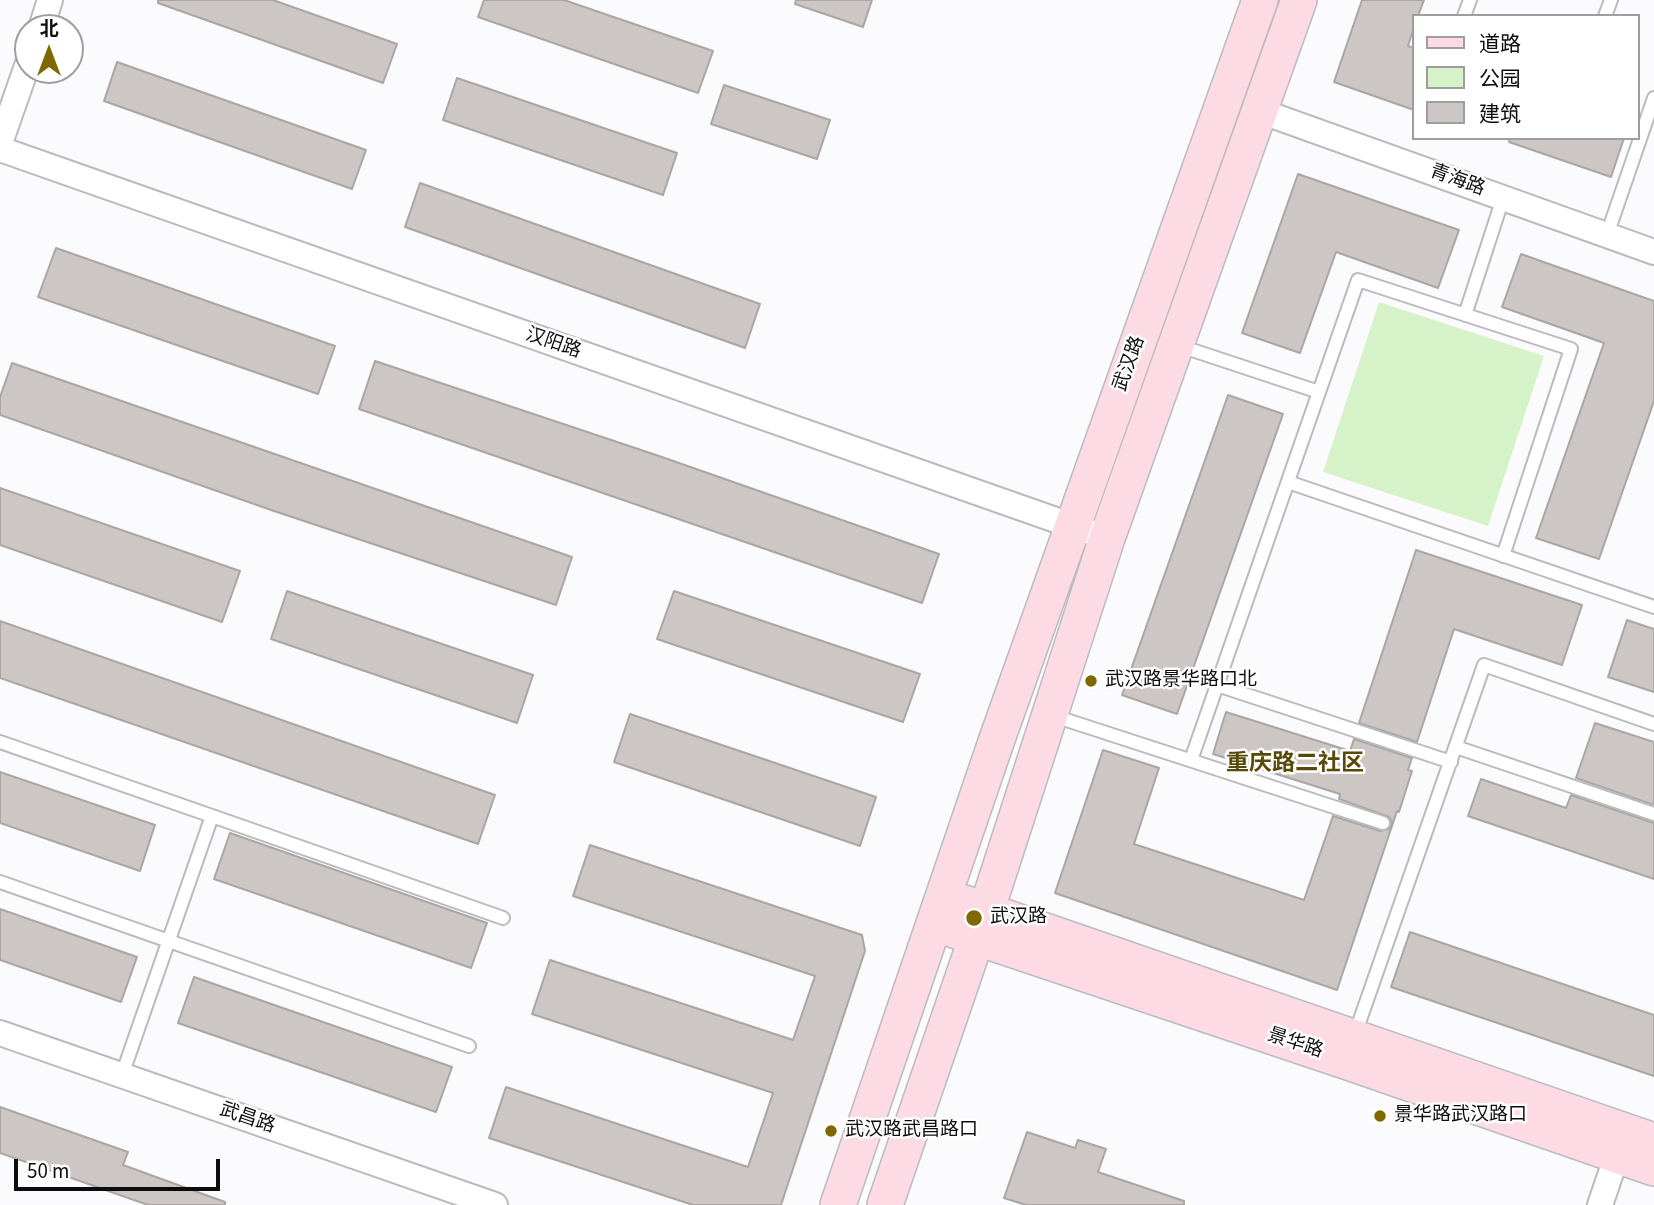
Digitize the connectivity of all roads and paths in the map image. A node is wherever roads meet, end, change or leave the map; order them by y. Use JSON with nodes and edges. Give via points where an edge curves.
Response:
{"nodes":[{"id":1,"x":1260,"y":0,"type":"edge"},
{"id":2,"x":1299,"y":0,"type":"edge"},
{"id":3,"x":21,"y":84,"type":"edge"},
{"id":4,"x":1654,"y":98,"type":"edge"},
{"id":5,"x":1260,"y":111,"type":"junction"},
{"id":6,"x":1640,"y":139,"type":"edge"},
{"id":7,"x":1640,"y":140,"type":"edge"},
{"id":8,"x":0,"y":143,"type":"edge"},
{"id":9,"x":0,"y":149,"type":"edge"},
{"id":10,"x":1503,"y":198,"type":"junction"},
{"id":11,"x":1607,"y":235,"type":"junction"},
{"id":12,"x":1654,"y":252,"type":"edge"},
{"id":13,"x":1465,"y":315,"type":"junction"},
{"id":14,"x":1177,"y":345,"type":"junction"},
{"id":15,"x":1319,"y":392,"type":"junction"},
{"id":16,"x":1288,"y":482,"type":"junction"},
{"id":17,"x":1073,"y":527,"type":"junction"},
{"id":18,"x":1107,"y":538,"type":"junction"},
{"id":19,"x":1503,"y":556,"type":"junction"},
{"id":20,"x":1654,"y":607,"type":"edge"},
{"id":21,"x":1217,"y":685,"type":"junction"},
{"id":22,"x":1049,"y":714,"type":"junction"},
{"id":23,"x":1654,"y":724,"type":"edge"},
{"id":24,"x":0,"y":742,"type":"edge"},
{"id":25,"x":1456,"y":747,"type":"junction"},
{"id":26,"x":1191,"y":760,"type":"junction"},
{"id":27,"x":1451,"y":762,"type":"junction"},
{"id":28,"x":1654,"y":814,"type":"edge"},
{"id":29,"x":212,"y":816,"type":"junction"},
{"id":30,"x":1383,"y":823,"type":"dead end"},
{"id":31,"x":0,"y":882,"type":"edge"},
{"id":32,"x":939,"y":910,"type":"junction"},
{"id":33,"x":503,"y":918,"type":"dead end"},
{"id":34,"x":981,"y":924,"type":"junction"},
{"id":35,"x":168,"y":941,"type":"junction"},
{"id":36,"x":0,"y":1032,"type":"edge"},
{"id":37,"x":469,"y":1046,"type":"dead end"},
{"id":38,"x":1350,"y":1049,"type":"junction"},
{"id":39,"x":122,"y":1075,"type":"junction"},
{"id":40,"x":1654,"y":1141,"type":"edge"},
{"id":41,"x":1617,"y":1155,"type":"junction"},
{"id":42,"x":1654,"y":1168,"type":"edge"},
{"id":43,"x":495,"y":1205,"type":"edge"},
{"id":44,"x":838,"y":1205,"type":"edge"},
{"id":45,"x":885,"y":1205,"type":"edge"},
{"id":46,"x":1600,"y":1205,"type":"edge"}],
"edges":[{"from":1,"to":17,"type":"main road","name":"武汉路"},
{"from":2,"to":5,"type":"main road","name":"武汉路"},
{"from":3,"to":8,"type":"street"},
{"from":4,"to":6,"type":"lane"},
{"from":5,"to":10,"type":"street","name":"青海路"},
{"from":5,"to":14,"type":"main road","name":"武汉路"},
{"from":7,"to":11,"type":"lane"},
{"from":9,"to":17,"type":"street","name":"汉阳路"},
{"from":10,"to":11,"type":"street","name":"青海路"},
{"from":10,"to":13,"type":"lane"},
{"from":11,"to":12,"type":"street","name":"青海路"},
{"from":13,"to":15,"type":"lane","via":[[1358,280]]},
{"from":13,"to":19,"type":"lane","via":[[1571,349]]},
{"from":14,"to":15,"type":"lane"},
{"from":14,"to":18,"type":"main road","name":"武汉路"},
{"from":15,"to":16,"type":"lane"},
{"from":16,"to":19,"type":"lane"},
{"from":16,"to":21,"type":"lane"},
{"from":17,"to":18,"type":"street","name":"汉阳路"},
{"from":17,"to":32,"type":"main road","name":"武汉路"},
{"from":18,"to":22,"type":"main road","name":"武汉路"},
{"from":19,"to":20,"type":"lane"},
{"from":21,"to":26,"type":"lane"},
{"from":21,"to":27,"type":"lane"},
{"from":22,"to":26,"type":"lane"},
{"from":22,"to":34,"type":"main road","name":"武汉路"},
{"from":23,"to":25,"type":"lane","via":[[1484,665]]},
{"from":24,"to":29,"type":"lane"},
{"from":25,"to":27,"type":"lane"},
{"from":25,"to":28,"type":"lane"},
{"from":26,"to":30,"type":"lane"},
{"from":27,"to":38,"type":"lane"},
{"from":29,"to":33,"type":"lane"},
{"from":29,"to":35,"type":"lane"},
{"from":31,"to":35,"type":"lane"},
{"from":32,"to":34,"type":"main road","name":"景华路"},
{"from":32,"to":44,"type":"main road","name":"武汉路"},
{"from":34,"to":38,"type":"main road","name":"景华路"},
{"from":34,"to":45,"type":"main road","name":"武汉路"},
{"from":35,"to":37,"type":"lane"},
{"from":35,"to":39,"type":"lane"},
{"from":36,"to":39,"type":"street","name":"武昌路"},
{"from":38,"to":40,"type":"main road","name":"景华路"},
{"from":38,"to":41,"type":"main road","name":"景华路"},
{"from":39,"to":43,"type":"street","name":"武昌路"},
{"from":41,"to":42,"type":"main road","name":"景华路"},
{"from":41,"to":46,"type":"street"}]}
